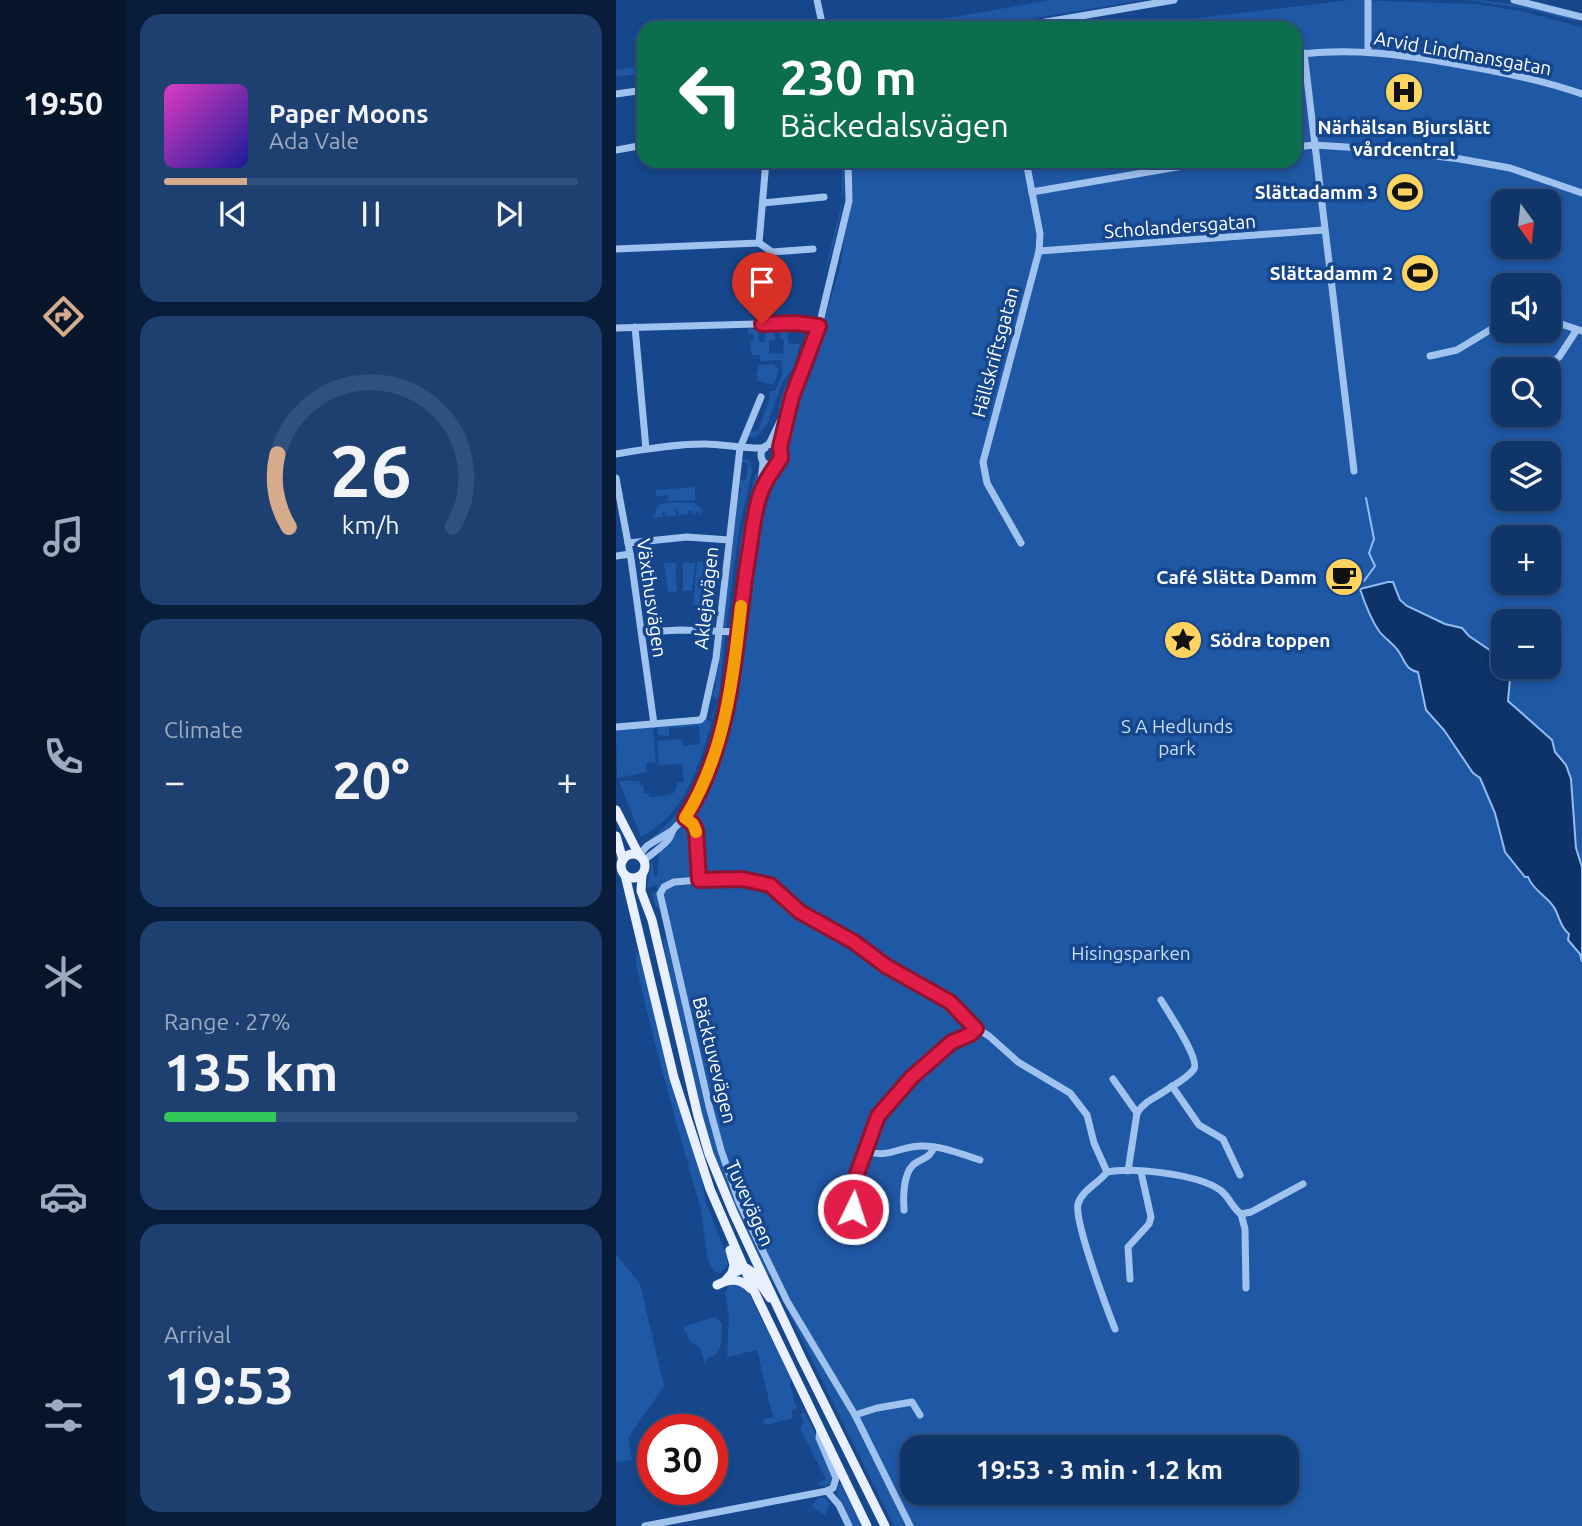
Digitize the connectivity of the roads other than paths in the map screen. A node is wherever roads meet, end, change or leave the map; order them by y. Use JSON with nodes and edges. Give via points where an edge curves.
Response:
{"nodes":[{"id":1,"x":817,"y":0,"type":"edge"},
{"id":2,"x":1174,"y":0,"type":"edge"},
{"id":3,"x":1368,"y":0,"type":"edge"},
{"id":4,"x":1514,"y":0,"type":"edge"},
{"id":5,"x":1582,"y":18,"type":"edge"},
{"id":6,"x":821,"y":21,"type":"edge"},
{"id":7,"x":1052,"y":21,"type":"edge"},
{"id":8,"x":1368,"y":51,"type":"junction"},
{"id":9,"x":1302,"y":54,"type":"edge"},
{"id":10,"x":1302,"y":72,"type":"edge"},
{"id":11,"x":637,"y":91,"type":"edge"},
{"id":12,"x":616,"y":94,"type":"edge"},
{"id":13,"x":1582,"y":94,"type":"edge"},
{"id":14,"x":1314,"y":145,"type":"junction"},
{"id":15,"x":637,"y":146,"type":"edge"},
{"id":16,"x":1302,"y":146,"type":"edge"},
{"id":17,"x":616,"y":150,"type":"edge"},
{"id":18,"x":766,"y":168,"type":"edge"},
{"id":19,"x":848,"y":168,"type":"edge"},
{"id":20,"x":1027,"y":168,"type":"edge"},
{"id":21,"x":1171,"y":168,"type":"edge"},
{"id":22,"x":1032,"y":192,"type":"junction"},
{"id":23,"x":1582,"y":193,"type":"edge"},
{"id":24,"x":824,"y":197,"type":"dead end"},
{"id":25,"x":763,"y":203,"type":"junction"},
{"id":26,"x":1323,"y":230,"type":"junction"},
{"id":27,"x":760,"y":243,"type":"junction"},
{"id":28,"x":616,"y":249,"type":"edge"},
{"id":29,"x":813,"y":249,"type":"dead end"},
{"id":30,"x":1039,"y":251,"type":"junction"},
{"id":31,"x":1561,"y":324,"type":"edge"},
{"id":32,"x":819,"y":326,"type":"junction"},
{"id":33,"x":635,"y":327,"type":"junction"},
{"id":34,"x":616,"y":328,"type":"edge"},
{"id":35,"x":1491,"y":329,"type":"edge"},
{"id":36,"x":1579,"y":331,"type":"edge"},
{"id":37,"x":1430,"y":356,"type":"dead end"},
{"id":38,"x":1559,"y":357,"type":"edge"},
{"id":39,"x":761,"y":397,"type":"dead end"},
{"id":40,"x":792,"y":397,"type":"junction"},
{"id":41,"x":767,"y":446,"type":"junction"},
{"id":42,"x":780,"y":447,"type":"junction"},
{"id":43,"x":742,"y":448,"type":"junction"},
{"id":44,"x":646,"y":449,"type":"junction"},
{"id":45,"x":616,"y":454,"type":"edge"},
{"id":46,"x":762,"y":460,"type":"junction"},
{"id":47,"x":774,"y":466,"type":"junction"},
{"id":48,"x":1353,"y":471,"type":"dead end"},
{"id":49,"x":616,"y":478,"type":"edge"},
{"id":50,"x":760,"y":495,"type":"junction"},
{"id":51,"x":729,"y":540,"type":"junction"},
{"id":52,"x":628,"y":543,"type":"junction"},
{"id":53,"x":1021,"y":543,"type":"dead end"},
{"id":54,"x":630,"y":554,"type":"junction"},
{"id":55,"x":616,"y":556,"type":"edge"},
{"id":56,"x":718,"y":631,"type":"junction"},
{"id":57,"x":642,"y":632,"type":"junction"},
{"id":58,"x":738,"y":632,"type":"junction"},
{"id":59,"x":654,"y":724,"type":"junction"},
{"id":60,"x":616,"y":727,"type":"edge"},
{"id":61,"x":616,"y":810,"type":"edge"},
{"id":62,"x":685,"y":818,"type":"junction"},
{"id":63,"x":616,"y":836,"type":"edge"},
{"id":64,"x":640,"y":856,"type":"junction"},
{"id":65,"x":623,"y":860,"type":"junction"},
{"id":66,"x":642,"y":874,"type":"junction"},
{"id":67,"x":625,"y":875,"type":"junction"},
{"id":68,"x":699,"y":880,"type":"junction"},
{"id":69,"x":1161,"y":1000,"type":"dead end"},
{"id":70,"x":976,"y":1029,"type":"junction"},
{"id":71,"x":1113,"y":1079,"type":"dead end"},
{"id":72,"x":1172,"y":1086,"type":"junction"},
{"id":73,"x":1137,"y":1114,"type":"junction"},
{"id":74,"x":934,"y":1147,"type":"junction"},
{"id":75,"x":865,"y":1151,"type":"junction"},
{"id":76,"x":980,"y":1160,"type":"dead end"},
{"id":77,"x":1128,"y":1171,"type":"junction"},
{"id":78,"x":1107,"y":1172,"type":"junction"},
{"id":79,"x":1141,"y":1172,"type":"junction"},
{"id":80,"x":1240,"y":1175,"type":"dead end"},
{"id":81,"x":1303,"y":1184,"type":"dead end"},
{"id":82,"x":710,"y":1189,"type":"junction"},
{"id":83,"x":904,"y":1210,"type":"dead end"},
{"id":84,"x":854,"y":1212,"type":"dead end"},
{"id":85,"x":1241,"y":1214,"type":"junction"},
{"id":86,"x":743,"y":1268,"type":"junction"},
{"id":87,"x":732,"y":1272,"type":"junction"},
{"id":88,"x":1130,"y":1279,"type":"dead end"},
{"id":89,"x":1246,"y":1288,"type":"dead end"},
{"id":90,"x":755,"y":1293,"type":"junction"},
{"id":91,"x":775,"y":1301,"type":"junction"},
{"id":92,"x":1115,"y":1329,"type":"dead end"},
{"id":93,"x":855,"y":1415,"type":"junction"},
{"id":94,"x":920,"y":1415,"type":"dead end"},
{"id":95,"x":820,"y":1429,"type":"junction"},
{"id":96,"x":827,"y":1491,"type":"junction"},
{"id":97,"x":645,"y":1526,"type":"edge"},
{"id":98,"x":849,"y":1526,"type":"edge"},
{"id":99,"x":867,"y":1526,"type":"edge"},
{"id":100,"x":885,"y":1526,"type":"edge"},
{"id":101,"x":910,"y":1526,"type":"edge"}],
"edges":[{"from":1,"to":6,"type":"street"},
{"from":2,"to":7,"type":"street"},
{"from":3,"to":8,"type":"street"},
{"from":4,"to":5,"type":"street"},
{"from":8,"to":9,"type":"street","name":"Arvid Lindmansgatan"},
{"from":8,"to":13,"type":"street","name":"Arvid Lindmansgatan","via":[[1507,73]]},
{"from":10,"to":14,"type":"street"},
{"from":11,"to":12,"type":"street"},
{"from":14,"to":16,"type":"street"},
{"from":14,"to":23,"type":"street","via":[[1460,159],[1510,169]]},
{"from":14,"to":26,"type":"street"},
{"from":15,"to":17,"type":"street"},
{"from":18,"to":25,"type":"street"},
{"from":19,"to":32,"type":"street","via":[[849,201]]},
{"from":20,"to":22,"type":"street","name":"Hällskriftsgatan"},
{"from":21,"to":22,"type":"street"},
{"from":22,"to":30,"type":"street","name":"Hällskriftsgatan"},
{"from":24,"to":25,"type":"street"},
{"from":25,"to":27,"type":"street"},
{"from":26,"to":30,"type":"street","name":"Scholandersgatan"},
{"from":26,"to":48,"type":"street"},
{"from":27,"to":28,"type":"street"},
{"from":27,"to":29,"type":"street","via":[[774,252]]},
{"from":30,"to":53,"type":"street","name":"Hällskriftsgatan","via":[[983,462],[987,484]]},
{"from":31,"to":36,"type":"street"},
{"from":32,"to":33,"type":"street"},
{"from":32,"to":40,"type":"street"},
{"from":33,"to":34,"type":"street"},
{"from":33,"to":44,"type":"street"},
{"from":35,"to":37,"type":"street","via":[[1457,350]]},
{"from":36,"to":38,"type":"street"},
{"from":39,"to":43,"type":"street","name":"Aklejavägen"},
{"from":40,"to":41,"type":"street"},
{"from":40,"to":42,"type":"street"},
{"from":41,"to":42,"type":"street","via":[[776,443]]},
{"from":41,"to":43,"type":"street"},
{"from":41,"to":46,"type":"street"},
{"from":42,"to":47,"type":"street","via":[[781,458]]},
{"from":43,"to":44,"type":"street","via":[[705,444]]},
{"from":43,"to":46,"type":"street"},
{"from":43,"to":51,"type":"street","name":"Aklejavägen"},
{"from":44,"to":45,"type":"street"},
{"from":46,"to":47,"type":"street","via":[[767,467]]},
{"from":46,"to":50,"type":"street"},
{"from":47,"to":50,"type":"street"},
{"from":49,"to":52,"type":"street","name":"Växthusvägen"},
{"from":50,"to":58,"type":"street"},
{"from":51,"to":52,"type":"street","via":[[687,537]]},
{"from":51,"to":56,"type":"street","name":"Aklejavägen"},
{"from":52,"to":54,"type":"street","name":"Växthusvägen"},
{"from":54,"to":55,"type":"street"},
{"from":54,"to":57,"type":"street","name":"Växthusvägen"},
{"from":56,"to":57,"type":"street"},
{"from":56,"to":58,"type":"street"},
{"from":56,"to":59,"type":"street","name":"Aklejavägen","via":[[702,719]]},
{"from":57,"to":59,"type":"street","name":"Växthusvägen"},
{"from":58,"to":62,"type":"street","via":[[734,675],[720,734]]},
{"from":59,"to":60,"type":"street","name":"Aklejavägen"},
{"from":61,"to":64,"type":"main road"},
{"from":62,"to":64,"type":"street","via":[[666,843]]},
{"from":62,"to":68,"type":"street","via":[[696,830]]},
{"from":63,"to":65,"type":"main road","name":"Tuvevägen"},
{"from":64,"to":65,"type":"main road","via":[[628,854]]},
{"from":64,"to":66,"type":"main road","name":"Tuvevägen","via":[[645,867]]},
{"from":65,"to":67,"type":"main road","name":"Tuvevägen"},
{"from":66,"to":67,"type":"main road","via":[[634,879]]},
{"from":66,"to":91,"type":"main road","name":"Tuvevägen","via":[[643,898],[698,1116],[721,1184]]},
{"from":67,"to":82,"type":"main road","name":"Tuvevägen","via":[[674,1078]]},
{"from":68,"to":70,"type":"street","via":[[742,879],[770,885],[800,912],[950,1002]]},
{"from":68,"to":93,"type":"street","name":"Bäcktuvevägen","via":[[670,883],[660,894],[721,1150],[739,1202],[787,1301]]},
{"from":69,"to":72,"type":"street","via":[[1195,1061],[1193,1070]]},
{"from":70,"to":75,"type":"street","via":[[952,1042],[912,1077],[878,1116]]},
{"from":70,"to":78,"type":"street","via":[[1075,1097],[1087,1115]]},
{"from":71,"to":73,"type":"street"},
{"from":72,"to":73,"type":"street","via":[[1142,1105]]},
{"from":72,"to":80,"type":"street","via":[[1199,1125],[1226,1142]]},
{"from":73,"to":77,"type":"street"},
{"from":74,"to":75,"type":"street","via":[[881,1155]]},
{"from":74,"to":76,"type":"street"},
{"from":74,"to":83,"type":"street","via":[[908,1174]]},
{"from":75,"to":84,"type":"street","via":[[853,1185]]},
{"from":77,"to":78,"type":"street"},
{"from":77,"to":79,"type":"street"},
{"from":78,"to":92,"type":"street","via":[[1081,1199],[1077,1212]]},
{"from":79,"to":85,"type":"street","via":[[1216,1187]]},
{"from":79,"to":88,"type":"street","via":[[1151,1217],[1128,1247]]},
{"from":81,"to":85,"type":"street"},
{"from":82,"to":86,"type":"main road","name":"Tuvevägen"},
{"from":82,"to":87,"type":"main road","via":[[733,1258]]},
{"from":85,"to":89,"type":"street"},
{"from":86,"to":87,"type":"main road"},
{"from":86,"to":90,"type":"main road","name":"Tuvevägen"},
{"from":86,"to":91,"type":"main road","via":[[752,1272],[767,1297]]},
{"from":87,"to":90,"type":"main road","via":[[721,1283],[740,1281]]},
{"from":90,"to":95,"type":"main road","name":"Tuvevägen"},
{"from":91,"to":100,"type":"main road","name":"Tuvevägen"},
{"from":93,"to":94,"type":"street","via":[[912,1402]]},
{"from":93,"to":101,"type":"street","name":"Bäcktuvevägen"},
{"from":95,"to":96,"type":"street","via":[[819,1438],[835,1474],[834,1486]]},
{"from":95,"to":99,"type":"main road","name":"Tuvevägen"},
{"from":96,"to":97,"type":"street"},
{"from":96,"to":98,"type":"street"}]}
